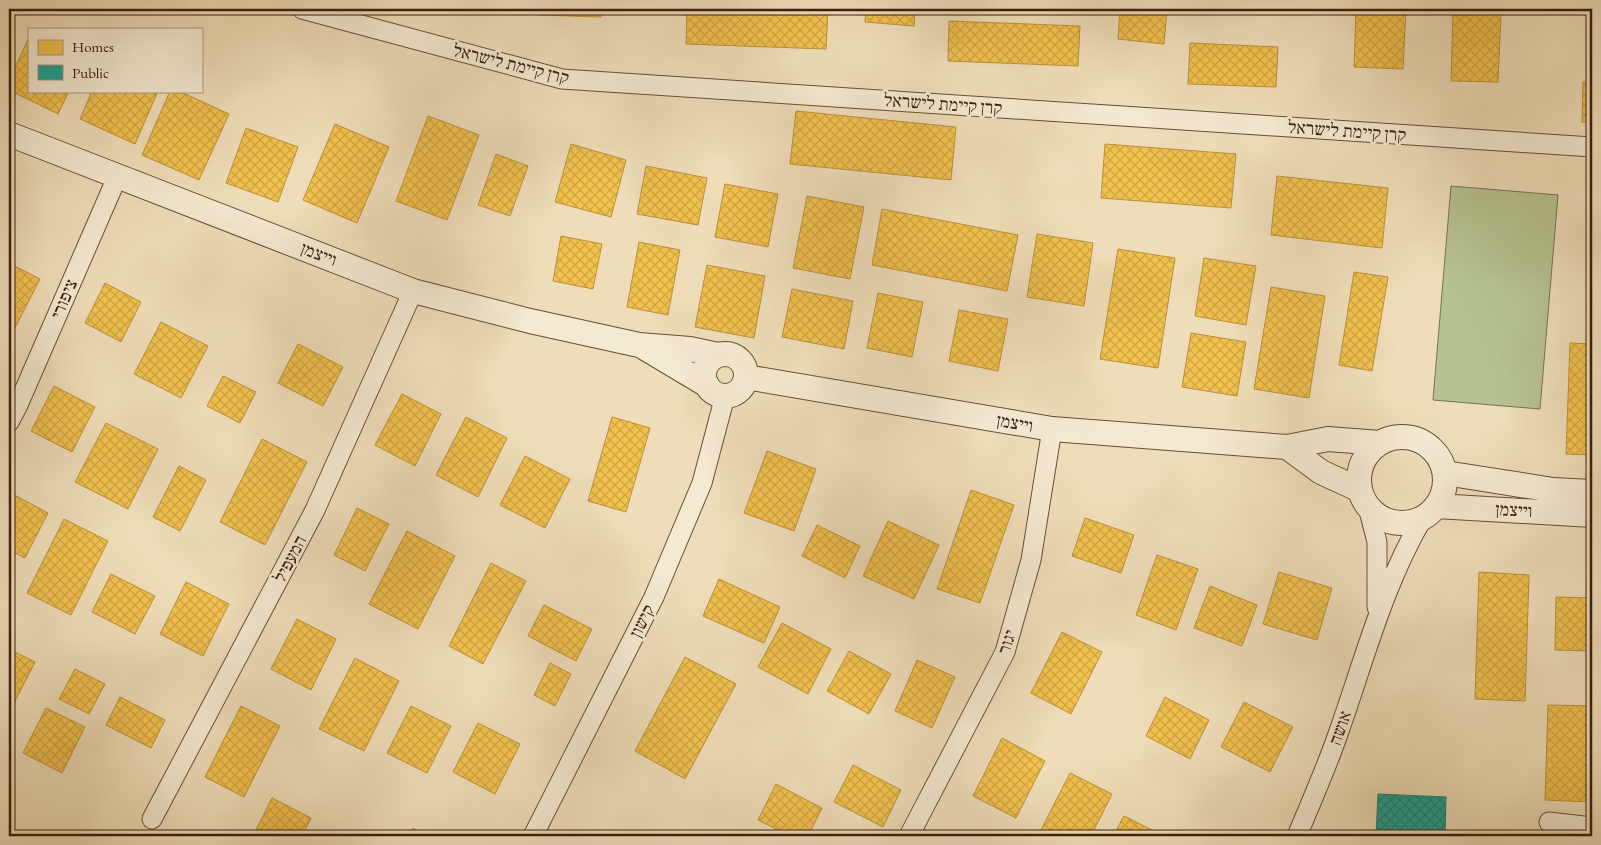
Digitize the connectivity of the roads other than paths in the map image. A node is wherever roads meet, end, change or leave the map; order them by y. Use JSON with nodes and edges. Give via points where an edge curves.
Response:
{"nodes":[{"id":1,"x":302,"y":9,"type":"edge"},
{"id":2,"x":9,"y":134,"type":"edge"},
{"id":3,"x":1592,"y":148,"type":"edge"},
{"id":4,"x":118,"y":175,"type":"junction"},
{"id":5,"x":414,"y":291,"type":"junction"},
{"id":6,"x":639,"y":345,"type":"junction"},
{"id":7,"x":718,"y":355,"type":"junction"},
{"id":8,"x":746,"y":377,"type":"junction"},
{"id":9,"x":716,"y":391,"type":"junction"},
{"id":10,"x":9,"y":422,"type":"edge"},
{"id":11,"x":1052,"y":429,"type":"junction"},
{"id":12,"x":1380,"y":443,"type":"junction"},
{"id":13,"x":1287,"y":447,"type":"junction"},
{"id":14,"x":1445,"y":473,"type":"junction"},
{"id":15,"x":1592,"y":492,"type":"edge"},
{"id":16,"x":1364,"y":498,"type":"junction"},
{"id":17,"x":1429,"y":512,"type":"junction"},
{"id":18,"x":1592,"y":514,"type":"edge"},
{"id":19,"x":1377,"y":618,"type":"junction"},
{"id":20,"x":152,"y":819,"type":"dead end"},
{"id":21,"x":1549,"y":822,"type":"dead end"},
{"id":22,"x":1592,"y":827,"type":"edge"},
{"id":23,"x":534,"y":836,"type":"edge"},
{"id":24,"x":910,"y":836,"type":"edge"},
{"id":25,"x":1297,"y":836,"type":"edge"}],
"edges":[{"from":1,"to":3,"type":"street","name":"קרן קיימת לישראל","via":[[562,79]]},
{"from":2,"to":4,"type":"street","name":"וייצמן"},
{"from":4,"to":5,"type":"street","name":"וייצמן"},
{"from":4,"to":10,"type":"street","name":"ציפורי"},
{"from":5,"to":6,"type":"street","name":"וייצמן"},
{"from":5,"to":20,"type":"street","name":"המעפיל","via":[[315,510]]},
{"from":6,"to":7,"type":"street","name":"וייצמן"},
{"from":6,"to":9,"type":"street","name":"וייצמן"},
{"from":7,"to":8,"type":"street","via":[[738,358]]},
{"from":7,"to":9,"type":"street","via":[[704,371]]},
{"from":8,"to":9,"type":"street","via":[[742,388],[732,395]]},
{"from":8,"to":11,"type":"street","name":"וייצמן"},
{"from":9,"to":23,"type":"street","name":"קישון","via":[[702,483],[654,598]]},
{"from":11,"to":13,"type":"street","name":"וייצמן"},
{"from":11,"to":24,"type":"street","name":"יגור","via":[[1031,560],[1005,652]]},
{"from":12,"to":13,"type":"street","name":"וייצמן","via":[[1328,439]]},
{"from":12,"to":14,"type":"street","via":[[1398,437],[1411,437],[1423,442],[1441,461]]},
{"from":12,"to":16,"type":"street","via":[[1366,456],[1360,468]]},
{"from":13,"to":16,"type":"street"},
{"from":14,"to":15,"type":"street","name":"וייצמן","via":[[1553,490]]},
{"from":14,"to":17,"type":"street","via":[[1442,496]]},
{"from":16,"to":17,"type":"street","via":[[1378,516],[1390,522],[1403,523]]},
{"from":16,"to":19,"type":"street","name":"אושה","via":[[1377,542]]},
{"from":17,"to":18,"type":"street","name":"וייצמן"},
{"from":17,"to":19,"type":"street","name":"אושה","via":[[1404,550]]},
{"from":19,"to":25,"type":"street","name":"אושה","via":[[1338,735]]},
{"from":21,"to":22,"type":"street"}]}
